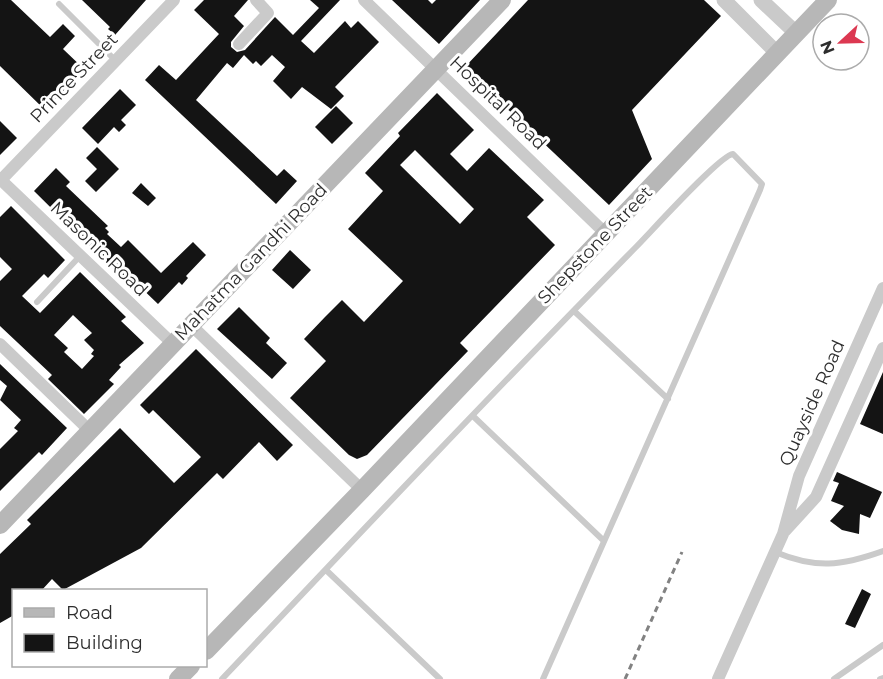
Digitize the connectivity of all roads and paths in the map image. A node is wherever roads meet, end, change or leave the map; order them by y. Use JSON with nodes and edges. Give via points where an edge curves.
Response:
{"nodes":[{"id":1,"x":174,"y":0,"type":"edge"},
{"id":2,"x":256,"y":0,"type":"edge"},
{"id":3,"x":364,"y":0,"type":"edge"},
{"id":4,"x":502,"y":0,"type":"edge"},
{"id":5,"x":724,"y":0,"type":"edge"},
{"id":6,"x":761,"y":0,"type":"edge"},
{"id":7,"x":828,"y":0,"type":"edge"},
{"id":8,"x":59,"y":4,"type":"dead end"},
{"id":9,"x":796,"y":33,"type":"junction"},
{"id":10,"x":239,"y":44,"type":"dead end"},
{"id":11,"x":777,"y":53,"type":"junction"},
{"id":12,"x":116,"y":60,"type":"junction"},
{"id":13,"x":436,"y":68,"type":"junction"},
{"id":14,"x":0,"y":181,"type":"edge"},
{"id":15,"x":605,"y":233,"type":"junction"},
{"id":16,"x":80,"y":256,"type":"junction"},
{"id":17,"x":883,"y":288,"type":"edge"},
{"id":18,"x":37,"y":302,"type":"dead end"},
{"id":19,"x":574,"y":311,"type":"junction"},
{"id":20,"x":191,"y":325,"type":"junction"},
{"id":21,"x":0,"y":344,"type":"edge"},
{"id":22,"x":173,"y":344,"type":"junction"},
{"id":23,"x":883,"y":348,"type":"edge"},
{"id":24,"x":668,"y":399,"type":"junction"},
{"id":25,"x":474,"y":417,"type":"junction"},
{"id":26,"x":90,"y":431,"type":"junction"},
{"id":27,"x":362,"y":490,"type":"junction"},
{"id":28,"x":0,"y":525,"type":"edge"},
{"id":29,"x":783,"y":534,"type":"junction"},
{"id":30,"x":604,"y":541,"type":"junction"},
{"id":31,"x":883,"y":551,"type":"edge"},
{"id":32,"x":775,"y":552,"type":"junction"},
{"id":33,"x":326,"y":570,"type":"junction"},
{"id":34,"x":883,"y":645,"type":"edge"},
{"id":35,"x":207,"y":650,"type":"edge"},
{"id":36,"x":190,"y":667,"type":"edge"},
{"id":37,"x":178,"y":679,"type":"edge"},
{"id":38,"x":222,"y":679,"type":"edge"},
{"id":39,"x":440,"y":679,"type":"edge"},
{"id":40,"x":543,"y":679,"type":"edge"},
{"id":41,"x":718,"y":679,"type":"edge"},
{"id":42,"x":834,"y":679,"type":"edge"}],
"edges":[{"from":1,"to":12,"type":"street","name":"Prince Street"},
{"from":2,"to":10,"type":"street","via":[[268,13]]},
{"from":3,"to":13,"type":"street","name":"Hospital Road"},
{"from":4,"to":13,"type":"main road","name":"Mahatma Gandhi Road"},
{"from":5,"to":11,"type":"street"},
{"from":6,"to":9,"type":"street"},
{"from":7,"to":9,"type":"main road","name":"Shepstone Street"},
{"from":8,"to":12,"type":"lane"},
{"from":9,"to":11,"type":"main road","name":"Shepstone Street"},
{"from":11,"to":15,"type":"main road","name":"Shepstone Street"},
{"from":12,"to":14,"type":"street","name":"Prince Street"},
{"from":13,"to":15,"type":"street","name":"Hospital Road"},
{"from":13,"to":20,"type":"main road","name":"Mahatma Gandhi Road"},
{"from":14,"to":16,"type":"street","name":"Masonic Road"},
{"from":15,"to":27,"type":"main road","name":"Shepstone Street"},
{"from":16,"to":18,"type":"lane"},
{"from":16,"to":22,"type":"street","name":"Masonic Road"},
{"from":17,"to":29,"type":"street","name":"Quayside Road","via":[[799,476]]},
{"from":19,"to":24,"type":"lane"},
{"from":19,"to":24,"type":"lane","via":[[724,158],[732,153],[739,158],[762,186]]},
{"from":19,"to":25,"type":"lane"},
{"from":20,"to":22,"type":"main road","name":"Mahatma Gandhi Road"},
{"from":20,"to":27,"type":"street"},
{"from":21,"to":26,"type":"street"},
{"from":22,"to":26,"type":"main road","name":"Mahatma Gandhi Road"},
{"from":23,"to":29,"type":"street","name":"Quayside Road","via":[[816,497]]},
{"from":24,"to":30,"type":"lane"},
{"from":25,"to":30,"type":"lane"},
{"from":25,"to":33,"type":"lane"},
{"from":26,"to":28,"type":"main road","name":"Mahatma Gandhi Road"},
{"from":27,"to":35,"type":"main road","name":"Shepstone Street"},
{"from":29,"to":32,"type":"street","name":"Quayside Road"},
{"from":30,"to":40,"type":"lane"},
{"from":31,"to":32,"type":"lane","via":[[814,565]]},
{"from":32,"to":41,"type":"street","name":"Quayside Road"},
{"from":33,"to":38,"type":"lane"},
{"from":33,"to":39,"type":"lane"},
{"from":34,"to":42,"type":"lane"},
{"from":36,"to":37,"type":"main road"}]}
